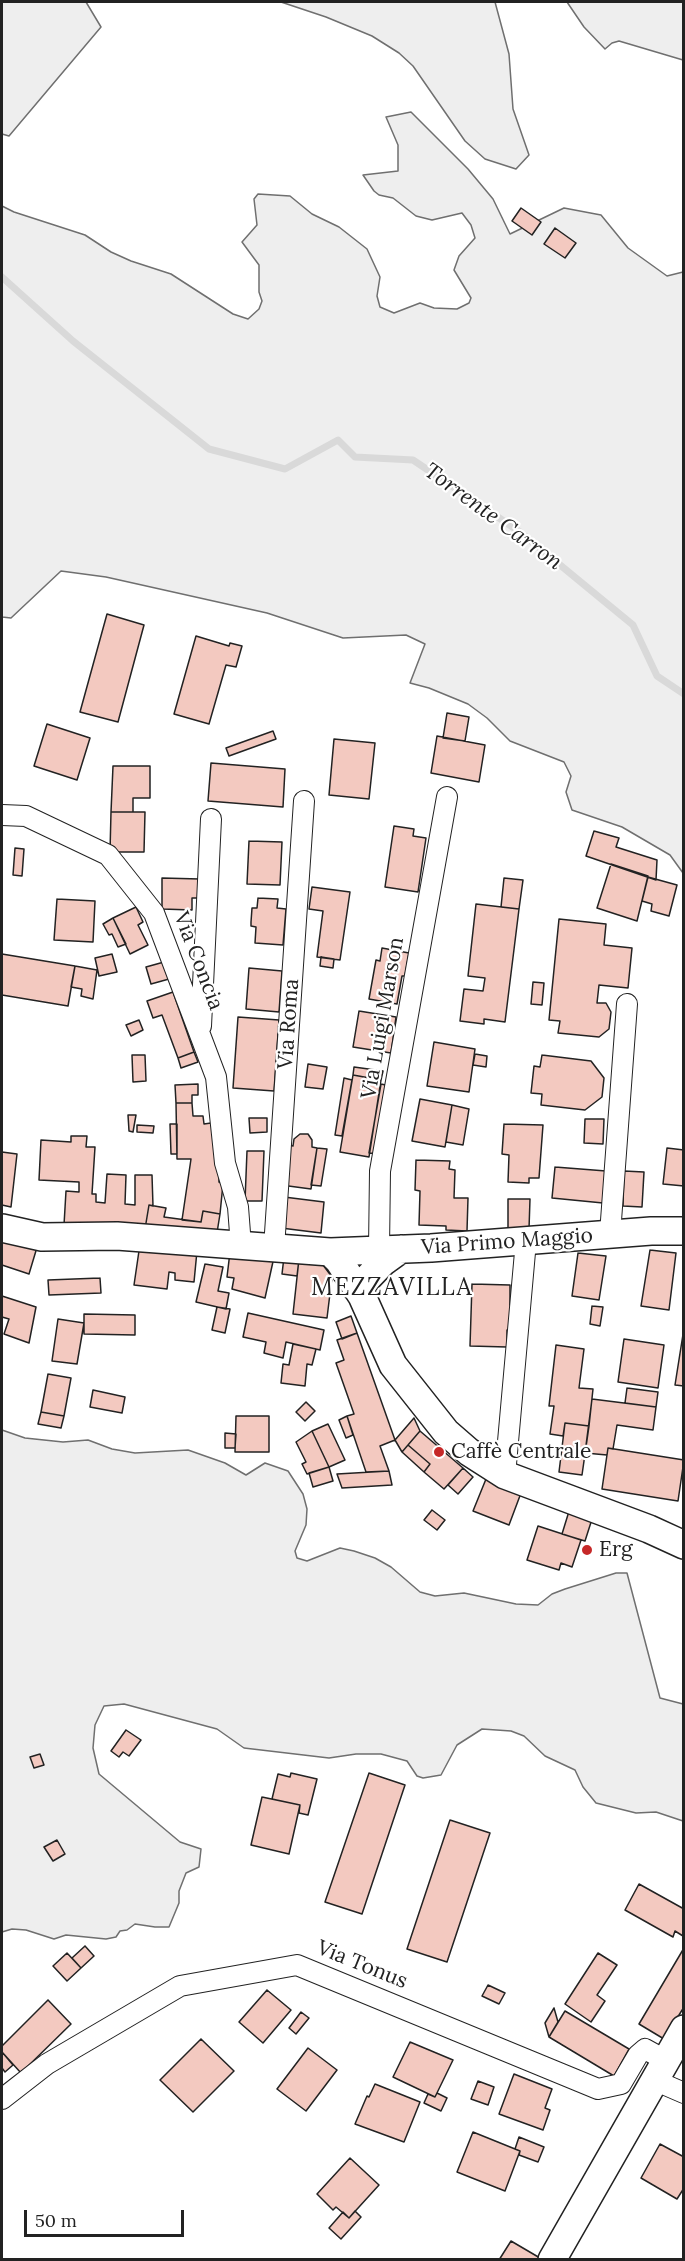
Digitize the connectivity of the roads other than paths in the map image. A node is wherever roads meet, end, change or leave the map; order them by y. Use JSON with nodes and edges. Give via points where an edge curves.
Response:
{"nodes":[{"id":1,"x":447,"y":797,"type":"dead end"},
{"id":2,"x":304,"y":801,"type":"dead end"},
{"id":3,"x":2,"y":816,"type":"edge"},
{"id":4,"x":211,"y":819,"type":"dead end"},
{"id":5,"x":627,"y":1004,"type":"dead end"},
{"id":6,"x":200,"y":1035,"type":"junction"},
{"id":7,"x":2,"y":1228,"type":"edge"},
{"id":8,"x":684,"y":1231,"type":"edge"},
{"id":9,"x":610,"y":1234,"type":"junction"},
{"id":10,"x":526,"y":1241,"type":"junction"},
{"id":11,"x":241,"y":1246,"type":"junction"},
{"id":12,"x":274,"y":1248,"type":"junction"},
{"id":13,"x":390,"y":1249,"type":"junction"},
{"id":14,"x":330,"y":1252,"type":"junction"},
{"id":15,"x":357,"y":1289,"type":"junction"},
{"id":16,"x":505,"y":1475,"type":"junction"},
{"id":17,"x":684,"y":1545,"type":"edge"},
{"id":18,"x":684,"y":2029,"type":"edge"},
{"id":19,"x":660,"y":2070,"type":"junction"},
{"id":20,"x":684,"y":2093,"type":"edge"},
{"id":21,"x":2,"y":2099,"type":"edge"},
{"id":22,"x":552,"y":2259,"type":"edge"}],
"edges":[{"from":1,"to":13,"type":"street","name":"Via Luigi Marson","via":[[380,1171]]},
{"from":2,"to":12,"type":"street","name":"Via Roma"},
{"from":3,"to":6,"type":"street","name":"Via Concia","via":[[26,816],[108,855],[154,914]]},
{"from":4,"to":6,"type":"street","name":"Via Concia"},
{"from":5,"to":9,"type":"street"},
{"from":6,"to":11,"type":"street","name":"Via Concia","via":[[216,1077],[225,1163],[238,1207]]},
{"from":7,"to":11,"type":"main road","via":[[42,1236],[117,1236]]},
{"from":8,"to":9,"type":"main road","name":"Via Primo Maggio"},
{"from":9,"to":10,"type":"main road","name":"Via Primo Maggio"},
{"from":10,"to":13,"type":"main road","name":"Via Primo Maggio"},
{"from":10,"to":16,"type":"street"},
{"from":11,"to":12,"type":"main road"},
{"from":12,"to":14,"type":"main road"},
{"from":13,"to":14,"type":"main road","name":"Via Primo Maggio"},
{"from":13,"to":15,"type":"main road"},
{"from":14,"to":15,"type":"main road"},
{"from":15,"to":16,"type":"main road","via":[[399,1373],[446,1432]]},
{"from":16,"to":17,"type":"main road"},
{"from":18,"to":19,"type":"main road"},
{"from":19,"to":20,"type":"street"},
{"from":19,"to":21,"type":"street","name":"Via Tonus","via":[[645,2049],[621,2084],[598,2089],[297,1965],[180,1986],[46,2064]]},
{"from":19,"to":22,"type":"main road"}]}
